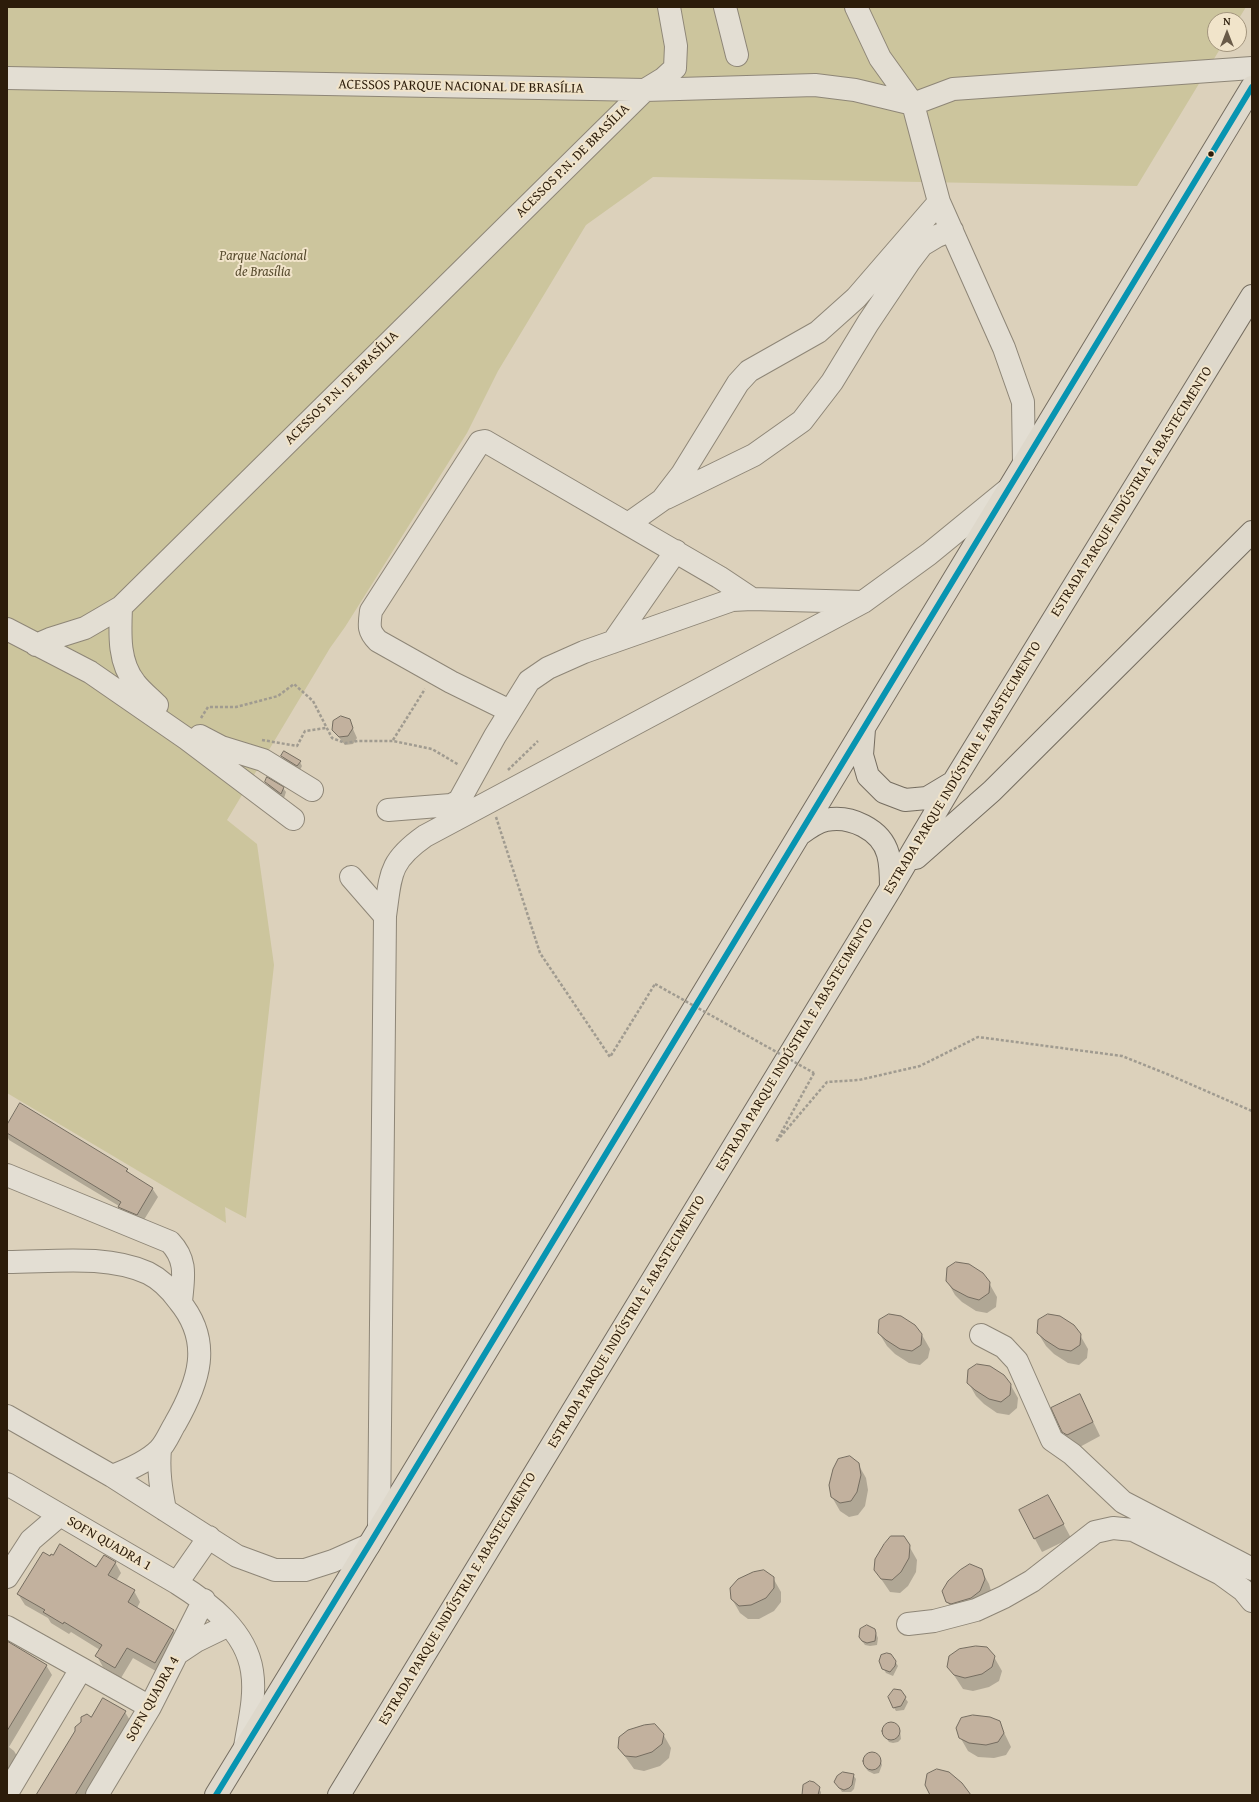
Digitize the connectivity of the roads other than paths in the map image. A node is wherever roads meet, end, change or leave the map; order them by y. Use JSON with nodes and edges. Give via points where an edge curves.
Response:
{"nodes":[{"id":1,"x":669,"y":7,"type":"edge"},
{"id":2,"x":725,"y":7,"type":"edge"},
{"id":3,"x":856,"y":7,"type":"edge"},
{"id":4,"x":737,"y":55,"type":"dead end"},
{"id":5,"x":880,"y":58,"type":"junction"},
{"id":6,"x":1252,"y":68,"type":"edge"},
{"id":7,"x":7,"y":78,"type":"edge"},
{"id":8,"x":1252,"y":87,"type":"edge"},
{"id":9,"x":645,"y":90,"type":"junction"},
{"id":10,"x":869,"y":93,"type":"junction"},
{"id":11,"x":912,"y":104,"type":"junction"},
{"id":12,"x":940,"y":202,"type":"junction"},
{"id":13,"x":952,"y":230,"type":"junction"},
{"id":14,"x":1252,"y":296,"type":"edge"},
{"id":15,"x":1024,"y":464,"type":"junction"},
{"id":16,"x":1010,"y":488,"type":"junction"},
{"id":17,"x":662,"y":500,"type":"junction"},
{"id":18,"x":628,"y":524,"type":"junction"},
{"id":19,"x":1252,"y":532,"type":"edge"},
{"id":20,"x":676,"y":551,"type":"junction"},
{"id":21,"x":752,"y":599,"type":"junction"},
{"id":22,"x":863,"y":602,"type":"junction"},
{"id":23,"x":121,"y":607,"type":"junction"},
{"id":24,"x":7,"y":629,"type":"edge"},
{"id":25,"x":613,"y":642,"type":"junction"},
{"id":26,"x":36,"y":645,"type":"junction"},
{"id":27,"x":510,"y":711,"type":"junction"},
{"id":28,"x":865,"y":724,"type":"junction"},
{"id":29,"x":954,"y":781,"type":"junction"},
{"id":30,"x":312,"y":790,"type":"dead end"},
{"id":31,"x":437,"y":805,"type":"junction"},
{"id":32,"x":388,"y":810,"type":"dead end"},
{"id":33,"x":293,"y":819,"type":"dead end"},
{"id":34,"x":437,"y":828,"type":"junction"},
{"id":35,"x":798,"y":835,"type":"junction"},
{"id":36,"x":351,"y":877,"type":"dead end"},
{"id":37,"x":896,"y":879,"type":"junction"},
{"id":38,"x":385,"y":916,"type":"junction"},
{"id":39,"x":7,"y":1175,"type":"edge"},
{"id":40,"x":7,"y":1262,"type":"edge"},
{"id":41,"x":181,"y":1302,"type":"junction"},
{"id":42,"x":981,"y":1336,"type":"dead end"},
{"id":43,"x":7,"y":1416,"type":"edge"},
{"id":44,"x":160,"y":1449,"type":"junction"},
{"id":45,"x":112,"y":1476,"type":"junction"},
{"id":46,"x":9,"y":1492,"type":"edge"},
{"id":47,"x":165,"y":1510,"type":"junction"},
{"id":48,"x":59,"y":1516,"type":"junction"},
{"id":49,"x":379,"y":1526,"type":"junction"},
{"id":50,"x":209,"y":1537,"type":"junction"},
{"id":51,"x":369,"y":1545,"type":"junction"},
{"id":52,"x":1252,"y":1569,"type":"edge"},
{"id":53,"x":7,"y":1577,"type":"edge"},
{"id":54,"x":178,"y":1583,"type":"junction"},
{"id":55,"x":204,"y":1600,"type":"junction"},
{"id":56,"x":1252,"y":1601,"type":"edge"},
{"id":57,"x":908,"y":1624,"type":"dead end"},
{"id":58,"x":229,"y":1625,"type":"junction"},
{"id":59,"x":7,"y":1627,"type":"edge"},
{"id":60,"x":178,"y":1653,"type":"junction"},
{"id":61,"x":82,"y":1669,"type":"junction"},
{"id":62,"x":150,"y":1707,"type":"junction"},
{"id":63,"x":245,"y":1747,"type":"junction"},
{"id":64,"x":7,"y":1793,"type":"edge"},
{"id":65,"x":97,"y":1795,"type":"edge"},
{"id":66,"x":216,"y":1795,"type":"edge"},
{"id":67,"x":339,"y":1795,"type":"edge"}],
"edges":[{"from":1,"to":9,"type":"street","name":"ACESSOS P.N. DE BRASÍLIA","via":[[676,46],[675,68],[664,79]]},
{"from":2,"to":4,"type":"street"},
{"from":3,"to":5,"type":"street"},
{"from":5,"to":10,"type":"street","via":[[881,78]]},
{"from":5,"to":11,"type":"street"},
{"from":6,"to":11,"type":"street","via":[[953,89]]},
{"from":7,"to":9,"type":"street","name":"ACESSOS PARQUE NACIONAL DE BRASÍLIA"},
{"from":8,"to":15,"type":"highway"},
{"from":9,"to":10,"type":"street","name":"ACESSOS PARQUE NACIONAL DE BRASÍLIA","via":[[815,85]]},
{"from":9,"to":23,"type":"street","name":"ACESSOS P.N. DE BRASÍLIA"},
{"from":10,"to":11,"type":"street","name":"ACESSOS PARQUE NACIONAL DE BRASÍLIA"},
{"from":11,"to":12,"type":"street"},
{"from":12,"to":13,"type":"street"},
{"from":12,"to":17,"type":"street","via":[[856,298],[818,332],[749,371],[738,383],[682,474]]},
{"from":13,"to":15,"type":"street","via":[[1004,348],[1023,402]]},
{"from":13,"to":17,"type":"street","via":[[922,245],[868,323],[832,382],[802,421],[754,454]]},
{"from":14,"to":29,"type":"highway","name":"ESTRADA PARQUE INDÚSTRIA E ABASTECIMENTO"},
{"from":15,"to":16,"type":"highway"},
{"from":16,"to":22,"type":"street","via":[[929,554]]},
{"from":16,"to":28,"type":"highway"},
{"from":17,"to":18,"type":"street"},
{"from":18,"to":20,"type":"street"},
{"from":18,"to":27,"type":"street","via":[[485,441],[478,443],[371,611],[371,634],[378,641]]},
{"from":19,"to":37,"type":"highway","via":[[992,791]]},
{"from":20,"to":21,"type":"street"},
{"from":20,"to":25,"type":"street"},
{"from":21,"to":22,"type":"street"},
{"from":21,"to":25,"type":"street","via":[[732,600]]},
{"from":22,"to":34,"type":"street"},
{"from":23,"to":26,"type":"street","name":"ACESSOS P.N. DE BRASÍLIA","via":[[85,628]]},
{"from":23,"to":30,"type":"street","via":[[120,632],[126,670],[135,684],[159,707],[191,731],[220,747],[263,760]]},
{"from":24,"to":26,"type":"street"},
{"from":25,"to":27,"type":"street","via":[[548,668],[529,681]]},
{"from":26,"to":33,"type":"street","via":[[96,676],[187,739]]},
{"from":27,"to":31,"type":"street","via":[[464,795],[450,805]]},
{"from":28,"to":29,"type":"highway","via":[[862,755],[868,776],[884,792],[905,800],[927,798]]},
{"from":28,"to":35,"type":"highway"},
{"from":29,"to":37,"type":"highway","name":"ESTRADA PARQUE INDÚSTRIA E ABASTECIMENTO"},
{"from":31,"to":32,"type":"street"},
{"from":31,"to":34,"type":"street"},
{"from":34,"to":38,"type":"street","via":[[416,842],[398,860],[391,874]]},
{"from":35,"to":37,"type":"highway","via":[[825,820],[844,819],[863,824],[878,836],[888,853],[891,872]]},
{"from":35,"to":49,"type":"highway"},
{"from":36,"to":38,"type":"street"},
{"from":37,"to":67,"type":"highway","name":"ESTRADA PARQUE INDÚSTRIA E ABASTECIMENTO"},
{"from":38,"to":49,"type":"street"},
{"from":39,"to":41,"type":"street","via":[[170,1242],[177,1250],[184,1270]]},
{"from":40,"to":41,"type":"street","via":[[98,1261],[126,1265],[149,1274],[172,1291]]},
{"from":41,"to":44,"type":"street","via":[[190,1313],[199,1337],[200,1359],[185,1407]]},
{"from":42,"to":52,"type":"street","via":[[1004,1347],[1017,1361],[1052,1440],[1072,1454],[1123,1502]]},
{"from":43,"to":45,"type":"street"},
{"from":44,"to":45,"type":"street","via":[[130,1469]]},
{"from":44,"to":47,"type":"street","via":[[158,1466]]},
{"from":45,"to":47,"type":"street"},
{"from":46,"to":48,"type":"street","name":"SOFN QUADRA 1"},
{"from":47,"to":50,"type":"street"},
{"from":48,"to":53,"type":"street","via":[[31,1540]]},
{"from":48,"to":54,"type":"street","name":"SOFN QUADRA 1"},
{"from":49,"to":51,"type":"highway"},
{"from":50,"to":51,"type":"street","via":[[237,1556],[275,1570],[305,1570]]},
{"from":50,"to":54,"type":"street"},
{"from":51,"to":63,"type":"highway"},
{"from":54,"to":55,"type":"street","name":"SOFN QUADRA 1"},
{"from":55,"to":58,"type":"street","name":"SOFN QUADRA 1"},
{"from":55,"to":60,"type":"street","name":"SOFN QUADRA 4"},
{"from":56,"to":57,"type":"street","via":[[1243,1590],[1222,1574],[1133,1530],[1113,1528],[1095,1532],[1032,1581],[1004,1597],[976,1610],[934,1621]]},
{"from":58,"to":60,"type":"street"},
{"from":58,"to":63,"type":"street","name":"SOFN QUADRA 1","via":[[245,1648],[252,1671],[253,1697]]},
{"from":59,"to":61,"type":"street"},
{"from":60,"to":62,"type":"street","name":"SOFN QUADRA 4"},
{"from":61,"to":62,"type":"street"},
{"from":61,"to":64,"type":"street"},
{"from":62,"to":65,"type":"street","name":"SOFN QUADRA 4"},
{"from":63,"to":66,"type":"highway"}]}
